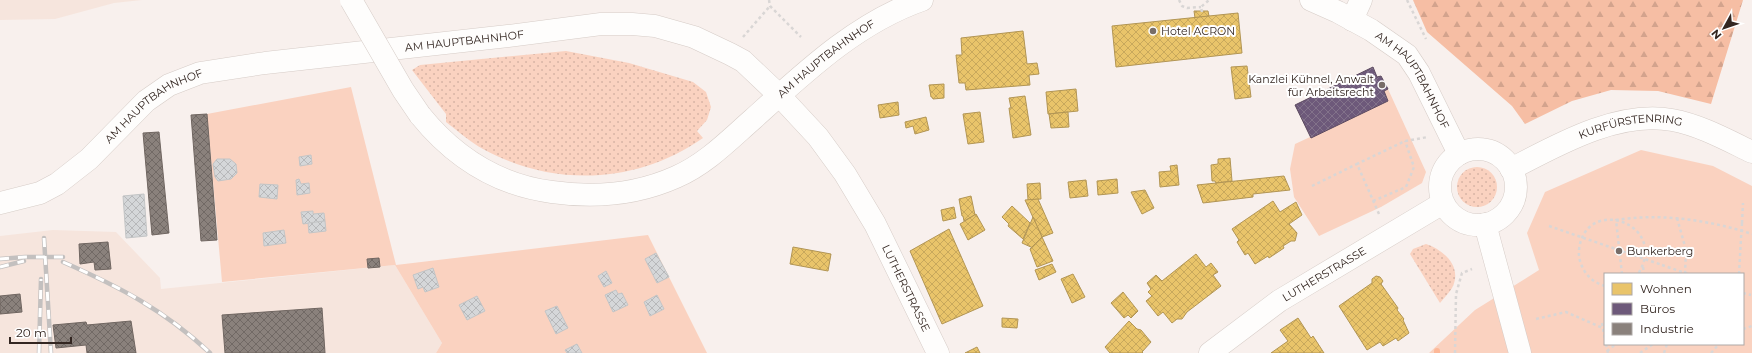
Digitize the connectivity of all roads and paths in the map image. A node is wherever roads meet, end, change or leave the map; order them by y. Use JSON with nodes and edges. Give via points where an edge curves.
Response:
{"nodes":[{"id":1,"x":351,"y":0,"type":"edge"},
{"id":2,"x":770,"y":0,"type":"edge"},
{"id":3,"x":922,"y":0,"type":"edge"},
{"id":4,"x":1179,"y":0,"type":"edge"},
{"id":5,"x":1209,"y":0,"type":"edge"},
{"id":6,"x":1311,"y":0,"type":"edge"},
{"id":7,"x":1361,"y":0,"type":"edge"},
{"id":8,"x":1407,"y":0,"type":"edge"},
{"id":9,"x":770,"y":6,"type":"junction"},
{"id":10,"x":1201,"y":7,"type":"junction"},
{"id":11,"x":1202,"y":12,"type":"dead end"},
{"id":12,"x":1352,"y":20,"type":"junction"},
{"id":13,"x":743,"y":37,"type":"dead end"},
{"id":14,"x":801,"y":37,"type":"dead end"},
{"id":15,"x":1426,"y":39,"type":"dead end"},
{"id":16,"x":779,"y":95,"type":"junction"},
{"id":17,"x":1428,"y":137,"type":"dead end"},
{"id":18,"x":1405,"y":141,"type":"junction"},
{"id":19,"x":1752,"y":152,"type":"edge"},
{"id":20,"x":1459,"y":154,"type":"junction"},
{"id":21,"x":1357,"y":164,"type":"junction"},
{"id":22,"x":1511,"y":169,"type":"junction"},
{"id":23,"x":1312,"y":186,"type":"dead end"},
{"id":24,"x":1373,"y":201,"type":"junction"},
{"id":25,"x":0,"y":203,"type":"edge"},
{"id":26,"x":1443,"y":203,"type":"junction"},
{"id":27,"x":1743,"y":203,"type":"dead end"},
{"id":28,"x":1379,"y":214,"type":"dead end"},
{"id":29,"x":1677,"y":218,"type":"junction"},
{"id":30,"x":1616,"y":220,"type":"junction"},
{"id":31,"x":1485,"y":224,"type":"junction"},
{"id":32,"x":1549,"y":226,"type":"dead end"},
{"id":33,"x":1742,"y":230,"type":"junction"},
{"id":34,"x":1752,"y":234,"type":"edge"},
{"id":35,"x":1582,"y":238,"type":"junction"},
{"id":36,"x":1619,"y":250,"type":"junction"},
{"id":37,"x":1644,"y":259,"type":"junction"},
{"id":38,"x":1643,"y":266,"type":"junction"},
{"id":39,"x":1472,"y":269,"type":"dead end"},
{"id":40,"x":1622,"y":273,"type":"edge"},
{"id":41,"x":1639,"y":273,"type":"edge"},
{"id":42,"x":1644,"y":273,"type":"edge"},
{"id":43,"x":1684,"y":273,"type":"edge"},
{"id":44,"x":1685,"y":273,"type":"edge"},
{"id":45,"x":1739,"y":273,"type":"edge"},
{"id":46,"x":1604,"y":286,"type":"edge"},
{"id":47,"x":1744,"y":292,"type":"edge"},
{"id":48,"x":1751,"y":295,"type":"dead end"},
{"id":49,"x":1536,"y":319,"type":"dead end"},
{"id":50,"x":1602,"y":323,"type":"dead end"},
{"id":51,"x":1604,"y":329,"type":"edge"},
{"id":52,"x":1652,"y":345,"type":"edge"},
{"id":53,"x":1718,"y":345,"type":"edge"},
{"id":54,"x":938,"y":353,"type":"edge"},
{"id":55,"x":1210,"y":353,"type":"edge"},
{"id":56,"x":1455,"y":353,"type":"edge"},
{"id":57,"x":1520,"y":353,"type":"edge"},
{"id":58,"x":1640,"y":353,"type":"edge"},
{"id":59,"x":1711,"y":353,"type":"edge"}],
"edges":[{"from":1,"to":16,"type":"street","bridge":true,"via":[[396,78],[432,130],[458,154],[487,172],[525,187],[560,194],[606,194],[645,188],[677,177],[703,162]]},
{"from":2,"to":9,"type":"path"},
{"from":3,"to":16,"type":"street","name":"AM HAUPTBAHNHOF","via":[[882,17],[858,31]]},
{"from":4,"to":10,"type":"path","via":[[1182,6],[1187,8]]},
{"from":5,"to":10,"type":"path"},
{"from":6,"to":12,"type":"street","name":"AM HAUPTBAHNHOF"},
{"from":7,"to":12,"type":"street"},
{"from":8,"to":15,"type":"path"},
{"from":9,"to":13,"type":"path"},
{"from":9,"to":14,"type":"path"},
{"from":10,"to":11,"type":"path"},
{"from":12,"to":20,"type":"street","name":"AM HAUPTBAHNHOF","via":[[1397,47],[1413,64]]},
{"from":16,"to":25,"type":"street","name":"AM HAUPTBAHNHOF","via":[[747,64],[730,54],[675,31],[632,24],[601,24],[221,69],[182,79],[159,92],[132,114],[89,159],[57,184],[40,192]]},
{"from":16,"to":54,"type":"street","name":"LUTHERSTRASSE","via":[[818,137],[857,193],[875,224]]},
{"from":17,"to":18,"type":"path"},
{"from":18,"to":21,"type":"path"},
{"from":18,"to":24,"type":"path","via":[[1414,167],[1406,187]]},
{"from":19,"to":22,"type":"street","name":"KURFÜRSTENRING","via":[[1699,128],[1672,120],[1652,118],[1592,130]]},
{"from":20,"to":22,"type":"street","via":[[1474,149],[1488,151],[1502,158]]},
{"from":20,"to":26,"type":"street","via":[[1449,162],[1442,174],[1440,187]]},
{"from":21,"to":23,"type":"path"},
{"from":21,"to":24,"type":"path"},
{"from":22,"to":31,"type":"street","via":[[1515,183],[1512,203],[1504,215]]},
{"from":24,"to":28,"type":"path"},
{"from":26,"to":31,"type":"street","via":[[1459,220]]},
{"from":26,"to":55,"type":"street","name":"LUTHERSTRASSE","via":[[1279,301]]},
{"from":27,"to":33,"type":"path"},
{"from":29,"to":30,"type":"path","via":[[1633,217]]},
{"from":29,"to":33,"type":"path"},
{"from":29,"to":43,"type":"path","via":[[1686,250]]},
{"from":30,"to":35,"type":"path","via":[[1599,222]]},
{"from":30,"to":36,"type":"path"},
{"from":30,"to":37,"type":"path","via":[[1630,224],[1638,232],[1644,241]]},
{"from":31,"to":57,"type":"street"},
{"from":32,"to":35,"type":"path"},
{"from":33,"to":34,"type":"path"},
{"from":33,"to":45,"type":"path","bridge":true},
{"from":35,"to":36,"type":"path"},
{"from":35,"to":46,"type":"path","via":[[1579,248],[1582,267],[1587,276]]},
{"from":36,"to":37,"type":"path"},
{"from":36,"to":40,"type":"path"},
{"from":37,"to":38,"type":"path"},
{"from":37,"to":44,"type":"path","bridge":true},
{"from":38,"to":41,"type":"path"},
{"from":38,"to":42,"type":"path"},
{"from":39,"to":56,"type":"path","via":[[1462,273],[1456,294]]},
{"from":47,"to":48,"type":"path"},
{"from":49,"to":51,"type":"path","via":[[1566,312]]},
{"from":50,"to":51,"type":"path"},
{"from":52,"to":58,"type":"path"},
{"from":53,"to":59,"type":"path"}]}
